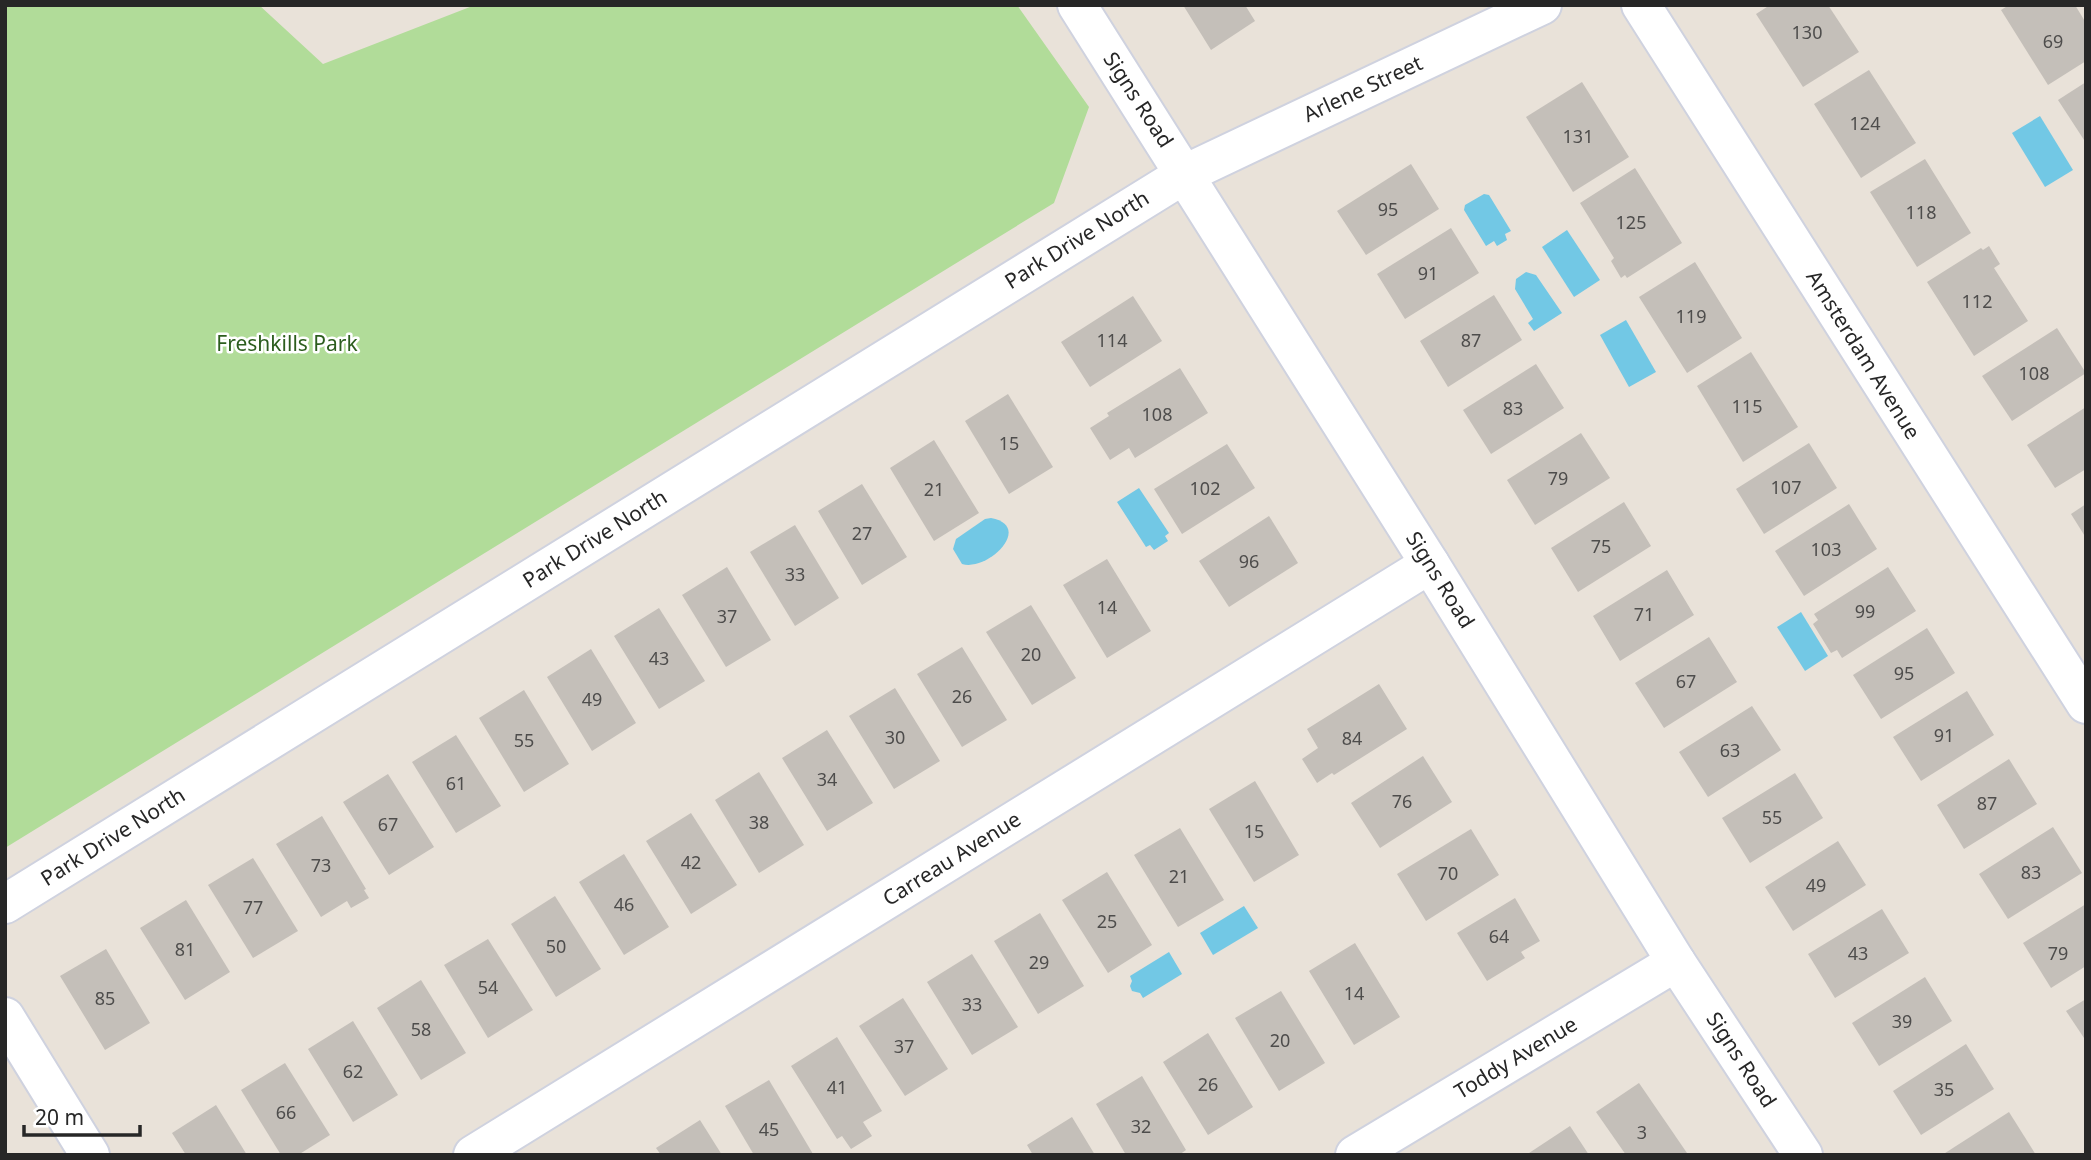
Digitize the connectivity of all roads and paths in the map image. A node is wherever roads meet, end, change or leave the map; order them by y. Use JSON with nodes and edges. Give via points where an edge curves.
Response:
{"nodes":[{"id":1,"x":1077,"y":5,"type":"edge"},
{"id":2,"x":1542,"y":5,"type":"edge"},
{"id":3,"x":1641,"y":5,"type":"edge"},
{"id":4,"x":1185,"y":174,"type":"junction"},
{"id":5,"x":1430,"y":564,"type":"junction"},
{"id":6,"x":2086,"y":704,"type":"edge"},
{"id":7,"x":5,"y":904,"type":"edge"},
{"id":8,"x":1676,"y":962,"type":"junction"},
{"id":9,"x":5,"y":1017,"type":"edge"},
{"id":10,"x":90,"y":1155,"type":"edge"},
{"id":11,"x":473,"y":1155,"type":"edge"},
{"id":12,"x":1355,"y":1155,"type":"edge"},
{"id":13,"x":1802,"y":1155,"type":"edge"}],
"edges":[{"from":1,"to":4,"type":"street","name":"Signs Road"},
{"from":2,"to":4,"type":"street","name":"Arlene Street"},
{"from":3,"to":6,"type":"street","name":"Amsterdam Avenue"},
{"from":4,"to":5,"type":"street","name":"Signs Road"},
{"from":4,"to":7,"type":"street","name":"Park Drive North"},
{"from":5,"to":8,"type":"street","name":"Signs Road"},
{"from":5,"to":11,"type":"street","name":"Carreau Avenue"},
{"from":8,"to":12,"type":"street","name":"Toddy Avenue"},
{"from":8,"to":13,"type":"street","name":"Signs Road"},
{"from":9,"to":10,"type":"street"}]}
